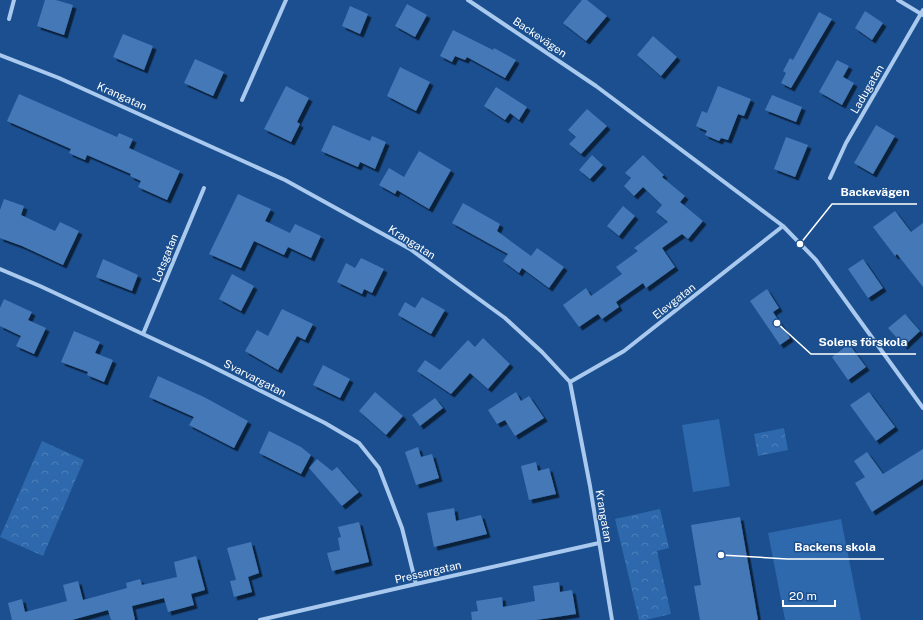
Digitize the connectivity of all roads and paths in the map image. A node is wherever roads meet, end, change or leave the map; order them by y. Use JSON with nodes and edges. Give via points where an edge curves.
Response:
{"nodes":[{"id":1,"x":14,"y":0,"type":"edge"},
{"id":2,"x":286,"y":0,"type":"edge"},
{"id":3,"x":468,"y":0,"type":"edge"},
{"id":4,"x":898,"y":0,"type":"edge"},
{"id":5,"x":922,"y":13,"type":"edge"},
{"id":6,"x":9,"y":19,"type":"dead end"},
{"id":7,"x":0,"y":55,"type":"edge"},
{"id":8,"x":242,"y":100,"type":"dead end"},
{"id":9,"x":830,"y":178,"type":"dead end"},
{"id":10,"x":204,"y":188,"type":"dead end"},
{"id":11,"x":783,"y":226,"type":"junction"},
{"id":12,"x":0,"y":269,"type":"edge"},
{"id":13,"x":143,"y":334,"type":"junction"},
{"id":14,"x":570,"y":382,"type":"junction"},
{"id":15,"x":923,"y":408,"type":"edge"},
{"id":16,"x":600,"y":543,"type":"junction"},
{"id":17,"x":416,"y":584,"type":"junction"},
{"id":18,"x":260,"y":620,"type":"edge"},
{"id":19,"x":612,"y":620,"type":"edge"}],
"edges":[{"from":1,"to":6,"type":"street"},
{"from":2,"to":8,"type":"street"},
{"from":3,"to":11,"type":"street","name":"Backevägen","via":[[596,86]]},
{"from":4,"to":5,"type":"street"},
{"from":5,"to":9,"type":"street","name":"Ladugatan","via":[[846,143]]},
{"from":7,"to":14,"type":"street","name":"Krangatan","via":[[66,81],[278,177],[410,249],[505,318]]},
{"from":10,"to":13,"type":"street","name":"Lotsgatan"},
{"from":11,"to":14,"type":"street","name":"Elevgatan","via":[[624,352]]},
{"from":11,"to":15,"type":"street","name":"Backevägen","via":[[816,260]]},
{"from":12,"to":13,"type":"street","name":"Svarvargatan"},
{"from":13,"to":17,"type":"street","name":"Svarvargatan","via":[[325,423],[360,443],[379,468],[402,528]]},
{"from":14,"to":16,"type":"street","name":"Krangatan"},
{"from":16,"to":17,"type":"street","name":"Pressargatan"},
{"from":16,"to":19,"type":"street","name":"Krangatan"},
{"from":17,"to":18,"type":"street","name":"Pressargatan"}]}
